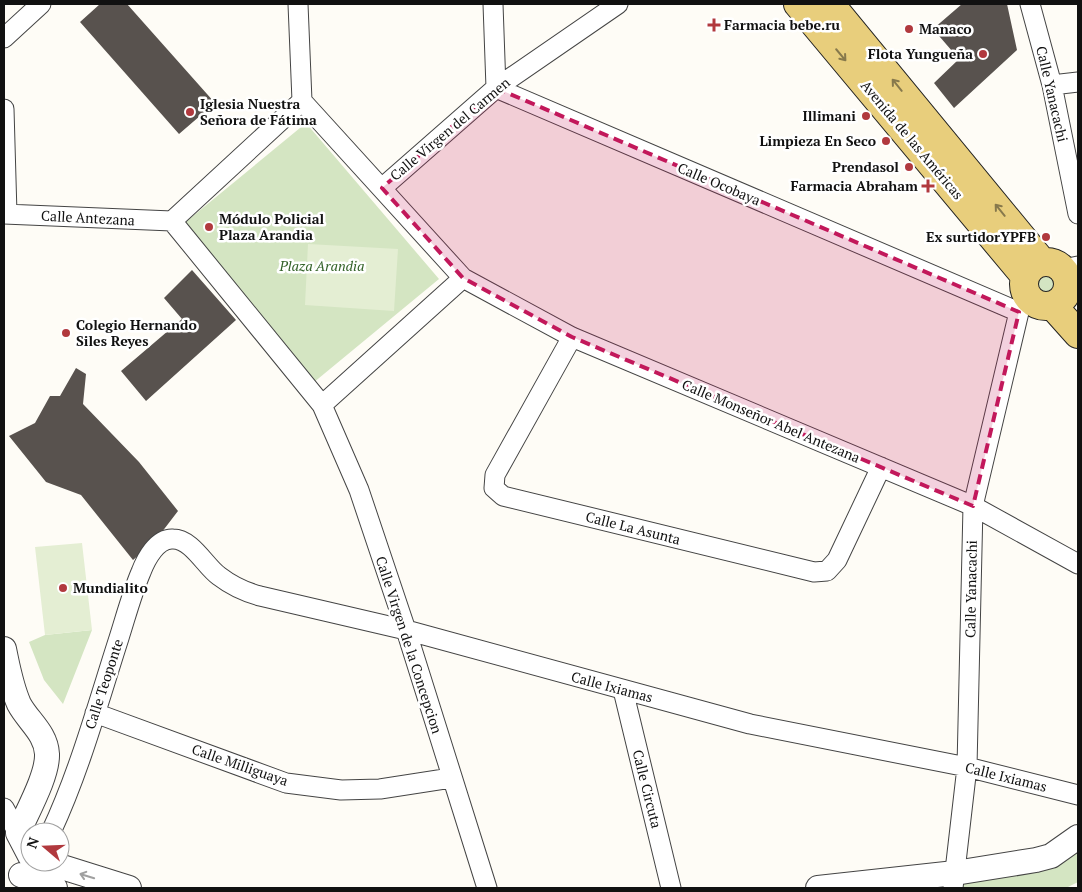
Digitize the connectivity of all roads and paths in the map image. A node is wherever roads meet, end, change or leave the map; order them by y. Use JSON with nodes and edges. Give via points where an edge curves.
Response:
{"nodes":[{"id":1,"x":41,"y":4,"type":"edge"},
{"id":2,"x":298,"y":4,"type":"edge"},
{"id":3,"x":493,"y":4,"type":"edge"},
{"id":4,"x":618,"y":4,"type":"edge"},
{"id":5,"x":798,"y":4,"type":"edge"},
{"id":6,"x":830,"y":4,"type":"edge"},
{"id":7,"x":1030,"y":4,"type":"edge"},
{"id":8,"x":4,"y":38,"type":"edge"},
{"id":9,"x":1078,"y":82,"type":"edge"},
{"id":10,"x":1052,"y":85,"type":"junction"},
{"id":11,"x":496,"y":88,"type":"junction"},
{"id":12,"x":302,"y":101,"type":"junction"},
{"id":13,"x":4,"y":109,"type":"edge"},
{"id":14,"x":382,"y":188,"type":"junction"},
{"id":15,"x":5,"y":214,"type":"edge"},
{"id":16,"x":1078,"y":214,"type":"edge"},
{"id":17,"x":172,"y":221,"type":"junction"},
{"id":18,"x":463,"y":278,"type":"junction"},
{"id":19,"x":1050,"y":287,"type":"edge"},
{"id":20,"x":1078,"y":334,"type":"edge"},
{"id":21,"x":572,"y":337,"type":"junction"},
{"id":22,"x":322,"y":405,"type":"junction"},
{"id":23,"x":881,"y":468,"type":"junction"},
{"id":24,"x":973,"y":506,"type":"junction"},
{"id":25,"x":164,"y":540,"type":"joint"},
{"id":26,"x":1078,"y":564,"type":"edge"},
{"id":27,"x":406,"y":630,"type":"junction"},
{"id":28,"x":4,"y":649,"type":"edge"},
{"id":29,"x":623,"y":690,"type":"junction"},
{"id":30,"x":95,"y":713,"type":"junction"},
{"id":31,"x":968,"y":768,"type":"junction"},
{"id":32,"x":451,"y":778,"type":"junction"},
{"id":33,"x":1078,"y":795,"type":"edge"},
{"id":34,"x":4,"y":808,"type":"edge"},
{"id":35,"x":56,"y":822,"type":"edge"},
{"id":36,"x":18,"y":833,"type":"junction"},
{"id":37,"x":1078,"y":836,"type":"edge"},
{"id":38,"x":20,"y":839,"type":"edge"},
{"id":39,"x":36,"y":872,"type":"edge"},
{"id":40,"x":59,"y":872,"type":"edge"},
{"id":41,"x":954,"y":881,"type":"edge"},
{"id":42,"x":54,"y":888,"type":"edge"},
{"id":43,"x":129,"y":888,"type":"edge"},
{"id":44,"x":487,"y":888,"type":"edge"},
{"id":45,"x":671,"y":888,"type":"edge"},
{"id":46,"x":818,"y":888,"type":"edge"}],
"edges":[{"from":1,"to":8,"type":"street"},
{"from":2,"to":12,"type":"street"},
{"from":3,"to":11,"type":"street"},
{"from":4,"to":11,"type":"street","name":"Calle Virgen del Carmen"},
{"from":5,"to":19,"type":"main road","name":"Avenida de las Américas","one_way":true},
{"from":19,"to":6,"type":"main road","name":"Avenida de las Américas","one_way":true},
{"from":7,"to":10,"type":"street","name":"Calle Yanacachi"},
{"from":9,"to":10,"type":"street"},
{"from":10,"to":16,"type":"street","name":"Calle Yanacachi"},
{"from":11,"to":14,"type":"street","name":"Calle Virgen del Carmen"},
{"from":11,"to":19,"type":"street","name":"Calle Ocobaya"},
{"from":12,"to":14,"type":"street","name":"Calle Monseñor Abel Antezana"},
{"from":12,"to":17,"type":"street"},
{"from":13,"to":15,"type":"street"},
{"from":14,"to":18,"type":"street","name":"Calle Monseñor Abel Antezana"},
{"from":15,"to":17,"type":"street","name":"Calle Antezana"},
{"from":17,"to":22,"type":"street","name":"Calle Virgen de la Concepcion"},
{"from":18,"to":21,"type":"street","name":"Calle Monseñor Abel Antezana"},
{"from":18,"to":22,"type":"street"},
{"from":19,"to":20,"type":"main road","name":"Avenida de las Américas"},
{"from":19,"to":24,"type":"street","name":"Calle Yanacachi"},
{"from":21,"to":23,"type":"street","name":"Calle Monseñor Abel Antezana"},
{"from":21,"to":23,"type":"street","name":"Calle La Asunta","via":[[496,475],[494,488],[503,496],[814,572],[827,571],[837,560]]},
{"from":22,"to":27,"type":"street","name":"Calle Virgen de la Concepcion","via":[[358,490]]},
{"from":23,"to":24,"type":"street","name":"Calle Monseñor Abel Antezana"},
{"from":24,"to":26,"type":"street","name":"Calle Monseñor Abel Antezana"},
{"from":24,"to":31,"type":"street","name":"Calle Yanacachi"},
{"from":25,"to":27,"type":"street","name":"Calle Ixiamas","via":[[173,538],[190,546],[210,568],[242,591]]},
{"from":25,"to":30,"type":"street","name":"Calle Teoponte","via":[[156,546],[141,572]]},
{"from":27,"to":29,"type":"street","name":"Calle Ixiamas"},
{"from":27,"to":32,"type":"street","name":"Calle Virgen de la Concepcion"},
{"from":28,"to":36,"type":"street","via":[[13,689],[40,732],[47,753],[45,767]]},
{"from":29,"to":31,"type":"street","name":"Calle Ixiamas","via":[[750,724]]},
{"from":29,"to":45,"type":"street","name":"Calle Circuta"},
{"from":30,"to":32,"type":"street","name":"Calle Milliguaya","via":[[286,783],[341,790],[380,790]]},
{"from":30,"to":35,"type":"street","name":"Calle Teoponte"},
{"from":31,"to":33,"type":"street","name":"Calle Ixiamas"},
{"from":31,"to":41,"type":"street","name":"Calle Yanacachi"},
{"from":32,"to":44,"type":"street","name":"Calle Virgen de la Concepcion"},
{"from":34,"to":36,"type":"street"},
{"from":36,"to":38,"type":"street"},
{"from":37,"to":41,"type":"street","via":[[1051,856]]},
{"from":39,"to":42,"type":"street"},
{"from":43,"to":40,"type":"street","one_way":true},
{"from":41,"to":46,"type":"street"}]}
